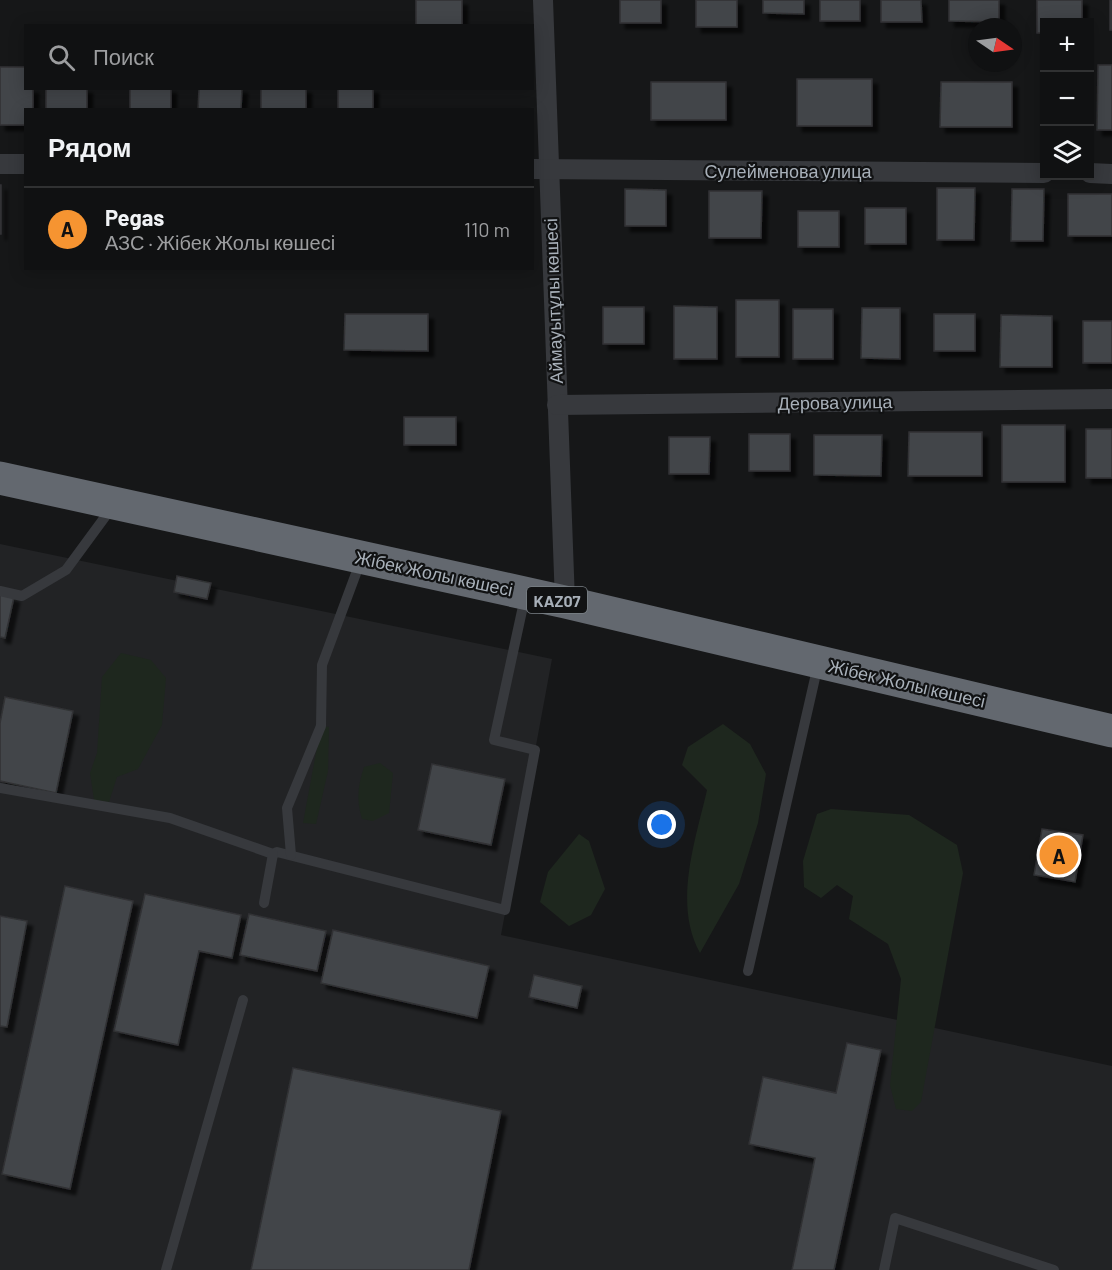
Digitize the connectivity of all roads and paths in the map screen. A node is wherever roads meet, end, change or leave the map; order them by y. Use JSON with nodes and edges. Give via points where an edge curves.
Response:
{"nodes":[{"id":1,"x":543,"y":0,"type":"edge"},
{"id":2,"x":0,"y":164,"type":"edge"},
{"id":3,"x":24,"y":164,"type":"edge"},
{"id":4,"x":540,"y":170,"type":"edge"},
{"id":5,"x":1040,"y":173,"type":"edge"},
{"id":6,"x":1094,"y":173,"type":"edge"},
{"id":7,"x":1112,"y":174,"type":"edge"},
{"id":8,"x":1112,"y":399,"type":"edge"},
{"id":9,"x":557,"y":405,"type":"junction"},
{"id":10,"x":0,"y":478,"type":"edge"},
{"id":11,"x":115,"y":503,"type":"junction"},
{"id":12,"x":362,"y":557,"type":"junction"},
{"id":13,"x":0,"y":591,"type":"edge"},
{"id":14,"x":526,"y":594,"type":"junction"},
{"id":15,"x":566,"y":602,"type":"junction"},
{"id":16,"x":819,"y":662,"type":"junction"},
{"id":17,"x":1112,"y":731,"type":"edge"},
{"id":18,"x":0,"y":788,"type":"edge"},
{"id":19,"x":273,"y":854,"type":"junction"},
{"id":20,"x":291,"y":855,"type":"junction"},
{"id":21,"x":264,"y":903,"type":"dead end"},
{"id":22,"x":748,"y":971,"type":"dead end"},
{"id":23,"x":243,"y":1000,"type":"dead end"},
{"id":24,"x":166,"y":1270,"type":"edge"},
{"id":25,"x":884,"y":1270,"type":"edge"},
{"id":26,"x":1054,"y":1270,"type":"edge"}],
"edges":[{"from":1,"to":4,"type":"street","name":"Аймауытұлы көшесі"},
{"from":2,"to":3,"type":"street"},
{"from":4,"to":5,"type":"street","name":"Сулейменова улица"},
{"from":4,"to":9,"type":"street","name":"Аймауытұлы көшесі"},
{"from":6,"to":7,"type":"street"},
{"from":8,"to":9,"type":"street","name":"Дерова улица"},
{"from":9,"to":15,"type":"street","name":"Аймауытұлы көшесі"},
{"from":10,"to":11,"type":"highway","name":"Жібек Жолы көшесі","number":"KAZ07"},
{"from":11,"to":12,"type":"highway","name":"Жібек Жолы көшесі","number":"KAZ07"},
{"from":11,"to":13,"type":"lane","via":[[66,570],[22,596]]},
{"from":12,"to":14,"type":"highway","name":"Жібек Жолы көшесі","number":"KAZ07"},
{"from":12,"to":20,"type":"lane","via":[[322,665],[321,726],[287,808]]},
{"from":14,"to":15,"type":"highway","name":"Жібек Жолы көшесі","number":"KAZ07"},
{"from":14,"to":20,"type":"lane","via":[[494,740],[535,750],[505,910]]},
{"from":15,"to":16,"type":"highway","name":"Жібек Жолы көшесі","number":"KAZ07"},
{"from":16,"to":17,"type":"highway","name":"Жібек Жолы көшесі","number":"KAZ07"},
{"from":16,"to":22,"type":"lane"},
{"from":18,"to":19,"type":"lane","via":[[170,818]]},
{"from":19,"to":20,"type":"lane"},
{"from":19,"to":21,"type":"lane"},
{"from":23,"to":24,"type":"lane"},
{"from":25,"to":26,"type":"lane","via":[[895,1218]]}]}
